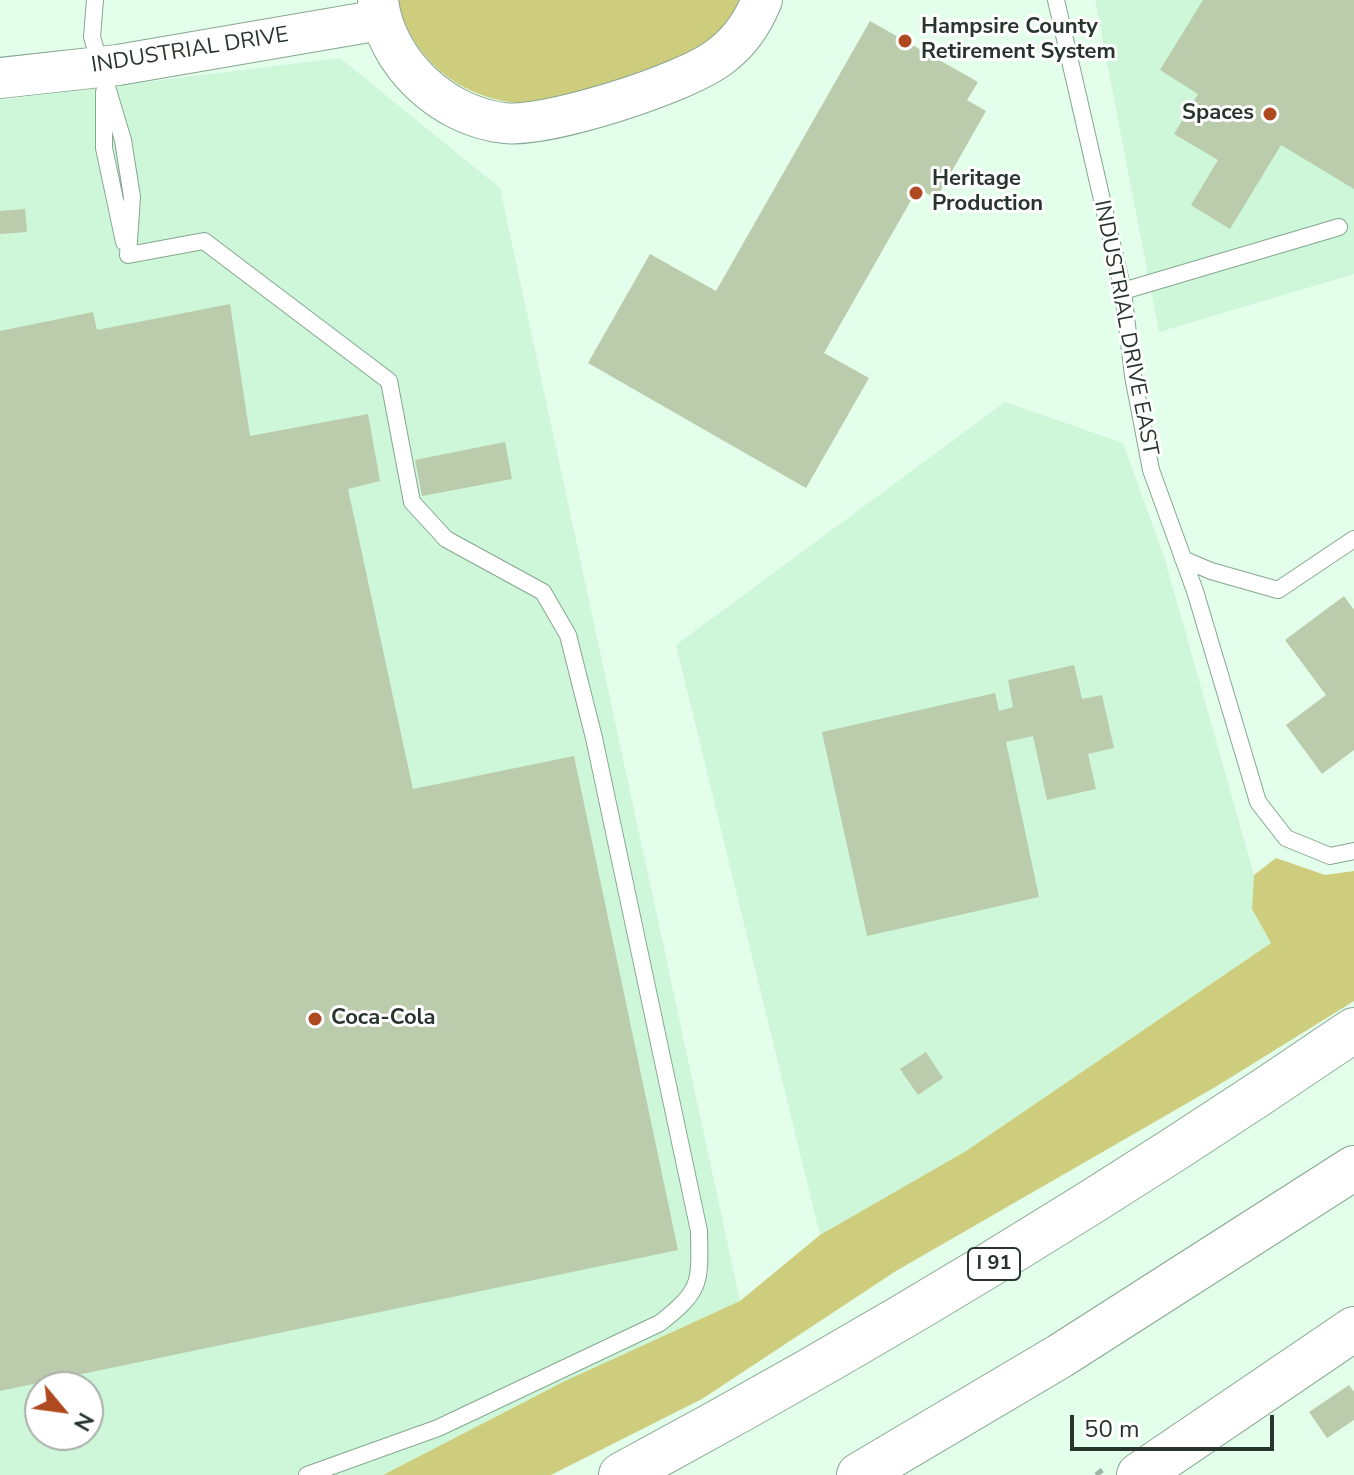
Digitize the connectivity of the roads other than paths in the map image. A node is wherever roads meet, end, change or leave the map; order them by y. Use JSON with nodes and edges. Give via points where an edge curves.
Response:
{"nodes":[{"id":1,"x":95,"y":0,"type":"edge"},
{"id":2,"x":762,"y":0,"type":"edge"},
{"id":3,"x":1056,"y":0,"type":"edge"},
{"id":4,"x":379,"y":10,"type":"edge"},
{"id":5,"x":104,"y":67,"type":"junction"},
{"id":6,"x":0,"y":78,"type":"edge"},
{"id":7,"x":1339,"y":227,"type":"dead end"},
{"id":8,"x":1123,"y":291,"type":"junction"},
{"id":9,"x":1354,"y":539,"type":"edge"},
{"id":10,"x":1183,"y":559,"type":"junction"},
{"id":11,"x":1354,"y":851,"type":"edge"},
{"id":12,"x":1354,"y":1030,"type":"edge"},
{"id":13,"x":1354,"y":1168,"type":"edge"},
{"id":14,"x":1354,"y":1329,"type":"edge"},
{"id":15,"x":307,"y":1475,"type":"edge"},
{"id":16,"x":621,"y":1475,"type":"edge"},
{"id":17,"x":859,"y":1475,"type":"edge"},
{"id":18,"x":1139,"y":1475,"type":"edge"}],
"edges":[{"from":1,"to":5,"type":"lane","via":[[92,37]]},
{"from":2,"to":4,"type":"street","name":"INDUSTRIAL DRIVE","via":[[739,38],[699,69],[601,105],[518,124],[474,116],[432,91],[399,59]]},
{"from":3,"to":8,"type":"lane","name":"INDUSTRIAL DRIVE EAST"},
{"from":4,"to":5,"type":"street","name":"INDUSTRIAL DRIVE"},
{"from":5,"to":6,"type":"street","name":"INDUSTRIAL DRIVE"},
{"from":5,"to":15,"type":"lane","via":[[104,148],[128,255],[204,241],[389,381],[412,502],[446,539],[543,592],[568,635],[699,1231],[699,1274],[690,1299],[660,1323],[438,1428]]},
{"from":7,"to":8,"type":"lane"},
{"from":8,"to":10,"type":"lane","name":"INDUSTRIAL DRIVE EAST","via":[[1151,470]]},
{"from":9,"to":10,"type":"lane","via":[[1278,590]]},
{"from":10,"to":11,"type":"lane","name":"INDUSTRIAL DRIVE EAST","via":[[1258,802],[1286,838],[1330,856]]},
{"from":12,"to":16,"type":"main road","number":"I 91","via":[[991,1266]]},
{"from":13,"to":17,"type":"main road","via":[[1074,1347]]},
{"from":14,"to":18,"type":"main road"}]}
